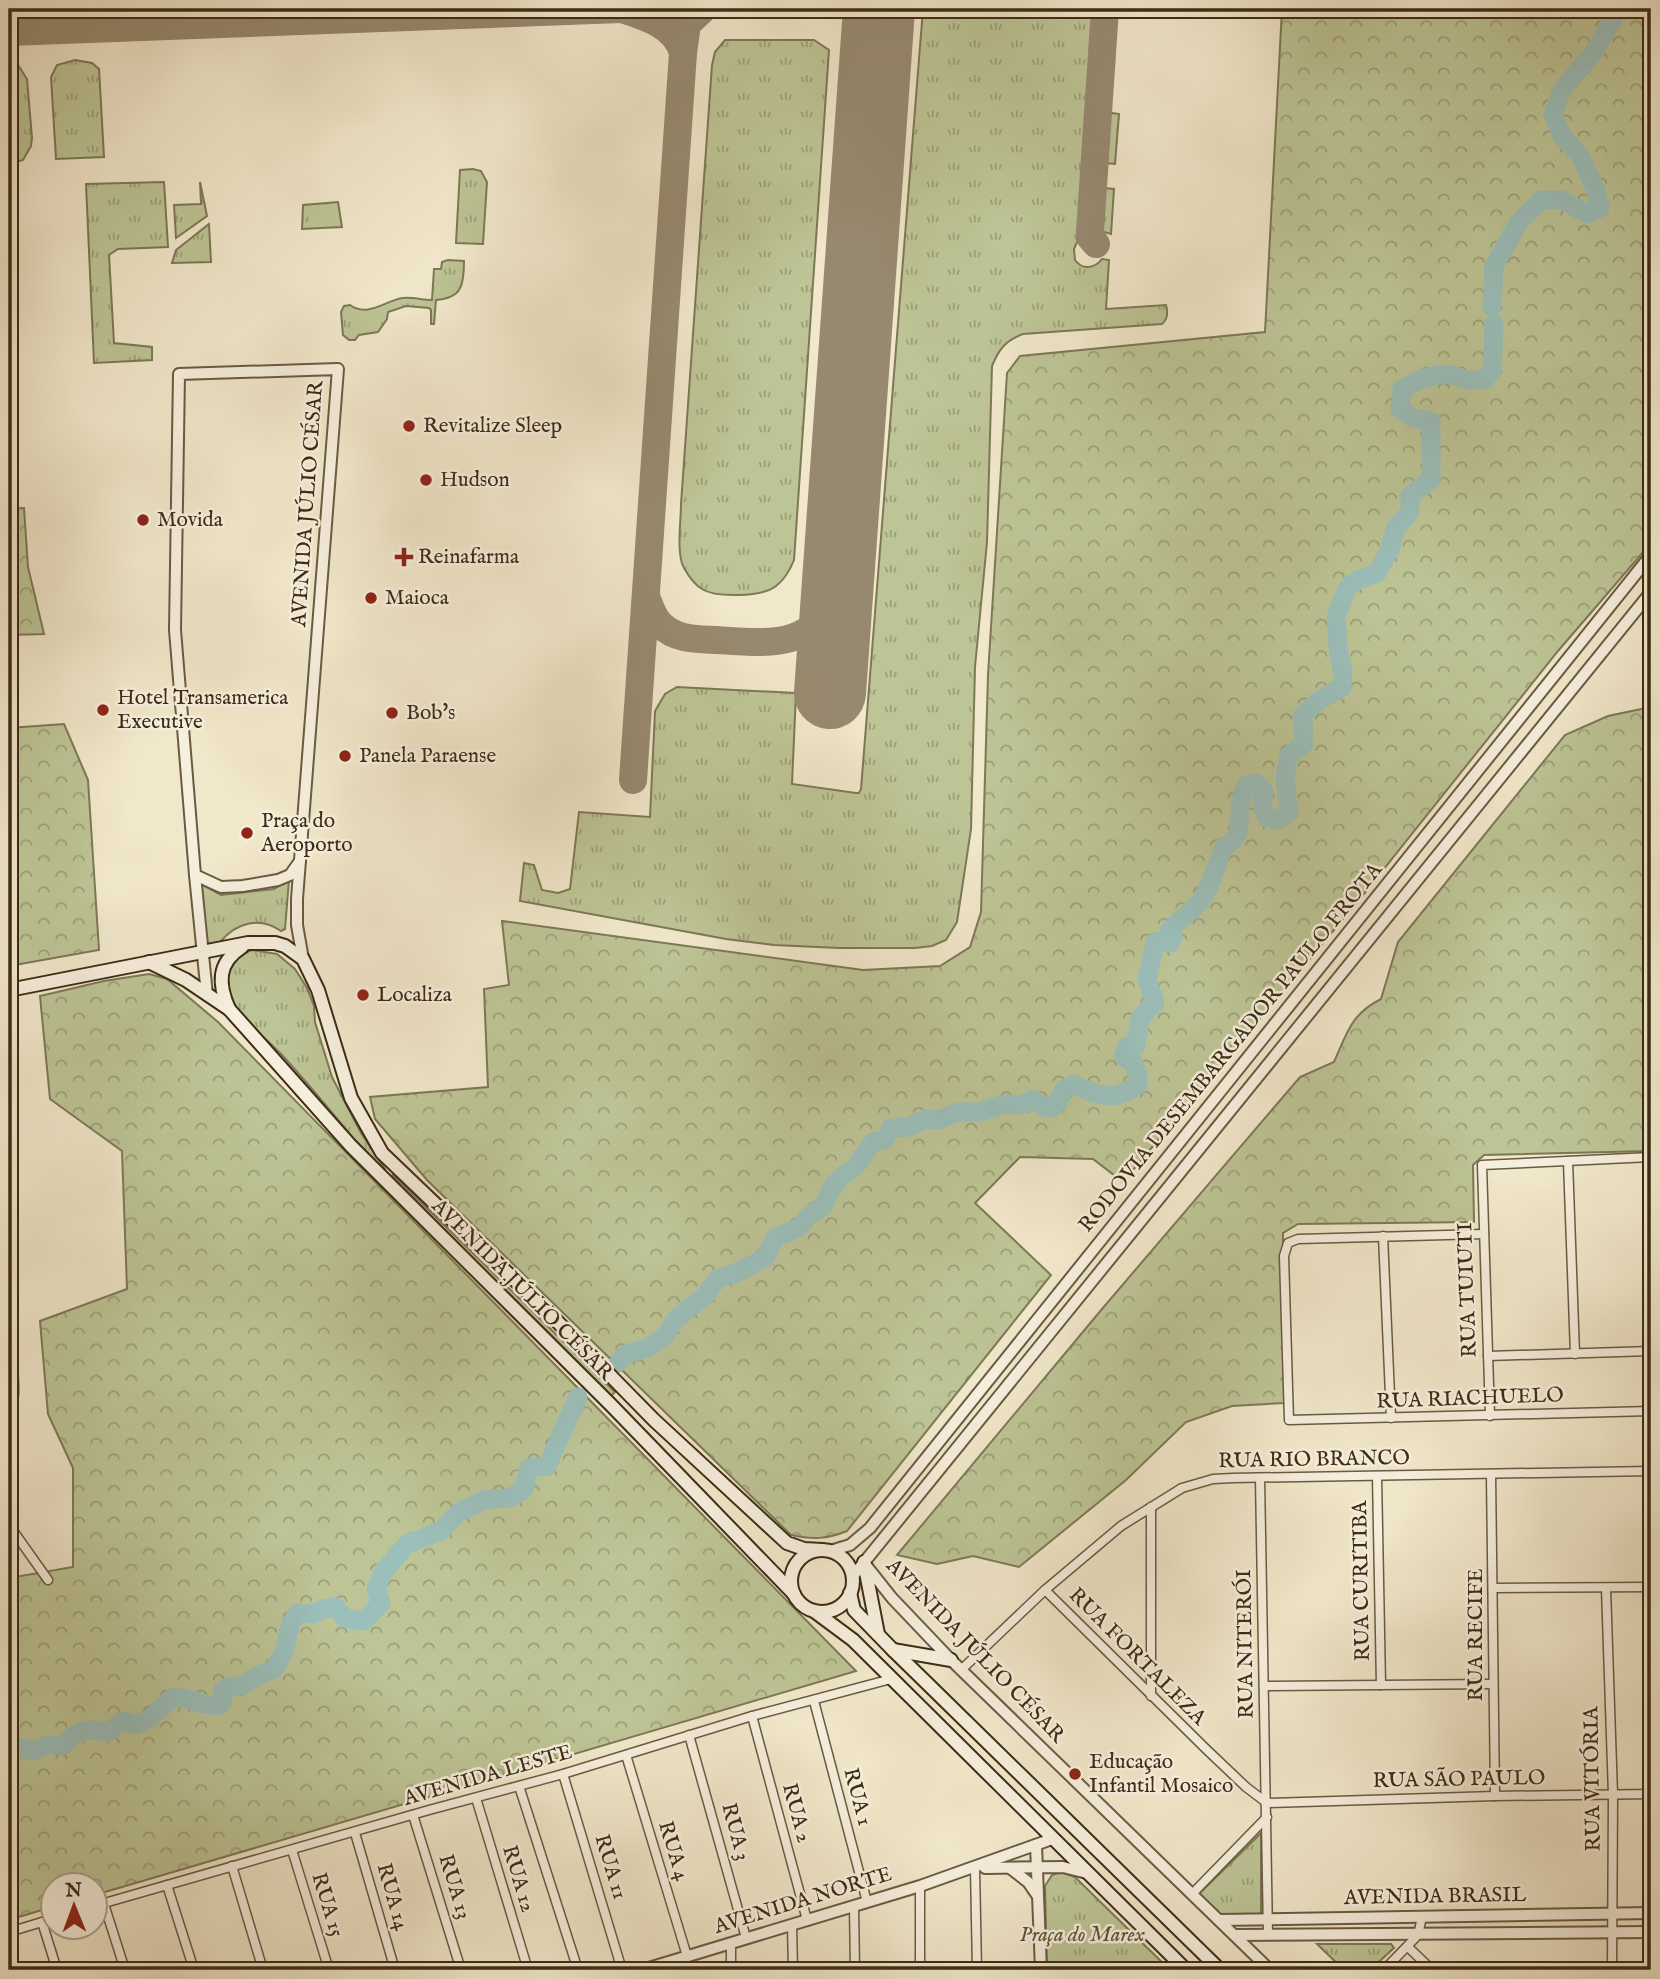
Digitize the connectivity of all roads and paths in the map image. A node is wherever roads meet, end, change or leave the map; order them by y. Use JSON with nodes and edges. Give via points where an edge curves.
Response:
{"nodes":[{"id":1,"x":1651,"y":555,"type":"edge"},
{"id":2,"x":1651,"y":592,"type":"edge"},
{"id":3,"x":300,"y":861,"type":"junction"},
{"id":4,"x":195,"y":875,"type":"junction"},
{"id":5,"x":248,"y":943,"type":"junction"},
{"id":6,"x":202,"y":952,"type":"junction"},
{"id":7,"x":303,"y":959,"type":"junction"},
{"id":8,"x":149,"y":962,"type":"junction"},
{"id":9,"x":9,"y":990,"type":"edge"},
{"id":10,"x":207,"y":995,"type":"junction"},
{"id":11,"x":229,"y":1009,"type":"junction"},
{"id":12,"x":1651,"y":1157,"type":"edge"},
{"id":13,"x":1568,"y":1161,"type":"junction"},
{"id":14,"x":1484,"y":1234,"type":"junction"},
{"id":15,"x":1383,"y":1236,"type":"junction"},
{"id":16,"x":9,"y":1299,"type":"edge"},
{"id":17,"x":1651,"y":1351,"type":"edge"},
{"id":18,"x":1576,"y":1354,"type":"junction"},
{"id":19,"x":1488,"y":1356,"type":"junction"},
{"id":20,"x":9,"y":1405,"type":"edge"},
{"id":21,"x":1651,"y":1411,"type":"edge"},
{"id":22,"x":1490,"y":1416,"type":"junction"},
{"id":23,"x":1391,"y":1418,"type":"junction"},
{"id":24,"x":1651,"y":1471,"type":"edge"},
{"id":25,"x":1491,"y":1474,"type":"junction"},
{"id":26,"x":1377,"y":1476,"type":"junction"},
{"id":27,"x":1260,"y":1478,"type":"junction"},
{"id":28,"x":1151,"y":1507,"type":"junction"},
{"id":29,"x":9,"y":1525,"type":"edge"},
{"id":30,"x":826,"y":1551,"type":"junction"},
{"id":31,"x":864,"y":1562,"type":"junction"},
{"id":32,"x":853,"y":1576,"type":"junction"},
{"id":33,"x":48,"y":1580,"type":"dead end"},
{"id":34,"x":1651,"y":1587,"type":"edge"},
{"id":35,"x":1494,"y":1588,"type":"junction"},
{"id":36,"x":1606,"y":1588,"type":"junction"},
{"id":37,"x":1045,"y":1591,"type":"junction"},
{"id":38,"x":850,"y":1593,"type":"junction"},
{"id":39,"x":794,"y":1594,"type":"junction"},
{"id":40,"x":814,"y":1611,"type":"junction"},
{"id":41,"x":878,"y":1634,"type":"junction"},
{"id":42,"x":893,"y":1650,"type":"junction"},
{"id":43,"x":951,"y":1660,"type":"junction"},
{"id":44,"x":961,"y":1671,"type":"junction"},
{"id":45,"x":891,"y":1679,"type":"junction"},
{"id":46,"x":1493,"y":1684,"type":"junction"},
{"id":47,"x":1381,"y":1685,"type":"junction"},
{"id":48,"x":1265,"y":1686,"type":"junction"},
{"id":49,"x":1151,"y":1696,"type":"junction"},
{"id":50,"x":814,"y":1701,"type":"junction"},
{"id":51,"x":752,"y":1716,"type":"junction"},
{"id":52,"x":690,"y":1735,"type":"junction"},
{"id":53,"x":626,"y":1755,"type":"junction"},
{"id":54,"x":564,"y":1774,"type":"junction"},
{"id":55,"x":519,"y":1786,"type":"junction"},
{"id":56,"x":1651,"y":1794,"type":"edge"},
{"id":57,"x":1612,"y":1795,"type":"junction"},
{"id":58,"x":1495,"y":1796,"type":"junction"},
{"id":59,"x":475,"y":1798,"type":"junction"},
{"id":60,"x":1267,"y":1803,"type":"junction"},
{"id":61,"x":413,"y":1815,"type":"junction"},
{"id":62,"x":1267,"y":1817,"type":"junction"},
{"id":63,"x":355,"y":1833,"type":"junction"},
{"id":64,"x":1052,"y":1839,"type":"junction"},
{"id":65,"x":1036,"y":1845,"type":"junction"},
{"id":66,"x":292,"y":1850,"type":"junction"},
{"id":67,"x":232,"y":1866,"type":"junction"},
{"id":68,"x":1037,"y":1867,"type":"junction"},
{"id":69,"x":975,"y":1868,"type":"junction"},
{"id":70,"x":1010,"y":1868,"type":"junction"},
{"id":71,"x":1090,"y":1873,"type":"junction"},
{"id":72,"x":167,"y":1885,"type":"junction"},
{"id":73,"x":920,"y":1886,"type":"junction"},
{"id":74,"x":1192,"y":1895,"type":"junction"},
{"id":75,"x":1039,"y":1898,"type":"junction"},
{"id":76,"x":108,"y":1902,"type":"edge"},
{"id":77,"x":867,"y":1902,"type":"junction"},
{"id":78,"x":854,"y":1906,"type":"junction"},
{"id":79,"x":1651,"y":1913,"type":"edge"},
{"id":80,"x":1611,"y":1914,"type":"junction"},
{"id":81,"x":1422,"y":1917,"type":"junction"},
{"id":82,"x":1267,"y":1919,"type":"junction"},
{"id":83,"x":807,"y":1920,"type":"junction"},
{"id":84,"x":1219,"y":1920,"type":"junction"},
{"id":85,"x":38,"y":1923,"type":"edge"},
{"id":86,"x":792,"y":1925,"type":"junction"},
{"id":87,"x":108,"y":1928,"type":"edge"},
{"id":88,"x":1612,"y":1931,"type":"junction"},
{"id":89,"x":9,"y":1932,"type":"edge"},
{"id":90,"x":1651,"y":1932,"type":"edge"},
{"id":91,"x":1235,"y":1935,"type":"junction"},
{"id":92,"x":1268,"y":1935,"type":"junction"},
{"id":93,"x":1418,"y":1936,"type":"junction"},
{"id":94,"x":746,"y":1938,"type":"junction"},
{"id":95,"x":47,"y":1940,"type":"edge"},
{"id":96,"x":731,"y":1944,"type":"junction"},
{"id":97,"x":1408,"y":1947,"type":"junction"},
{"id":98,"x":687,"y":1956,"type":"junction"},
{"id":99,"x":670,"y":1966,"type":"edge"},
{"id":100,"x":57,"y":1970,"type":"edge"},
{"id":101,"x":125,"y":1970,"type":"edge"},
{"id":102,"x":194,"y":1970,"type":"edge"},
{"id":103,"x":263,"y":1970,"type":"edge"},
{"id":104,"x":329,"y":1970,"type":"edge"},
{"id":105,"x":395,"y":1970,"type":"edge"},
{"id":106,"x":461,"y":1970,"type":"edge"},
{"id":107,"x":528,"y":1970,"type":"edge"},
{"id":108,"x":578,"y":1970,"type":"edge"},
{"id":109,"x":622,"y":1970,"type":"edge"},
{"id":110,"x":642,"y":1970,"type":"edge"},
{"id":111,"x":731,"y":1970,"type":"edge"},
{"id":112,"x":793,"y":1970,"type":"edge"},
{"id":113,"x":855,"y":1970,"type":"edge"},
{"id":114,"x":920,"y":1970,"type":"edge"},
{"id":115,"x":977,"y":1970,"type":"edge"},
{"id":116,"x":1041,"y":1970,"type":"edge"},
{"id":117,"x":1185,"y":1970,"type":"edge"},
{"id":118,"x":1220,"y":1970,"type":"edge"},
{"id":119,"x":1270,"y":1970,"type":"edge"},
{"id":120,"x":1384,"y":1970,"type":"edge"},
{"id":121,"x":1432,"y":1970,"type":"edge"},
{"id":122,"x":1612,"y":1970,"type":"edge"}],
"edges":[{"from":1,"to":30,"type":"street","name":"RODOVIA DESEMBARGADOR PAULO FROTA","via":[[870,1528],[850,1545]]},
{"from":2,"to":31,"type":"street","name":"RODOVIA DESEMBARGADOR PAULO FROTA"},
{"from":3,"to":4,"type":"street","via":[[290,875],[243,886],[222,887]]},
{"from":3,"to":4,"type":"street","name":"AVENIDA JÚLIO CÉSAR","via":[[338,369],[179,374],[175,631]]},
{"from":3,"to":7,"type":"street","name":"AVENIDA JÚLIO CÉSAR","via":[[297,925]]},
{"from":4,"to":6,"type":"street","name":"AVENIDA JÚLIO CÉSAR"},
{"from":5,"to":6,"type":"main road"},
{"from":5,"to":7,"type":"main road","via":[[275,943]]},
{"from":5,"to":11,"type":"main road","via":[[224,964],[221,993]]},
{"from":6,"to":8,"type":"main road"},
{"from":6,"to":10,"type":"street","name":"AVENIDA JÚLIO CÉSAR"},
{"from":7,"to":30,"type":"main road","name":"AVENIDA JÚLIO CÉSAR","via":[[318,990],[351,1098],[382,1153],[654,1420],[787,1543]]},
{"from":8,"to":9,"type":"main road"},
{"from":8,"to":10,"type":"main road","name":"AVENIDA JÚLIO CÉSAR"},
{"from":10,"to":11,"type":"main road","name":"AVENIDA JÚLIO CÉSAR"},
{"from":11,"to":39,"type":"main road","name":"AVENIDA JÚLIO CÉSAR","via":[[351,1146]]},
{"from":12,"to":13,"type":"street"},
{"from":13,"to":14,"type":"street","name":"RUA TUIUTI","via":[[1483,1164]]},
{"from":13,"to":18,"type":"street"},
{"from":14,"to":15,"type":"street"},
{"from":14,"to":19,"type":"street","name":"RUA TUIUTI"},
{"from":15,"to":23,"type":"street"},
{"from":15,"to":23,"type":"street","name":"RUA RIACHUELO","via":[[1298,1239],[1285,1246],[1289,1420]]},
{"from":16,"to":20,"type":"street","via":[[14,1373]]},
{"from":17,"to":18,"type":"street"},
{"from":18,"to":19,"type":"street"},
{"from":19,"to":22,"type":"street","name":"RUA TUIUTI"},
{"from":21,"to":22,"type":"street","name":"RUA RIACHUELO"},
{"from":22,"to":23,"type":"street","name":"RUA RIACHUELO"},
{"from":24,"to":25,"type":"street","name":"RUA RIO BRANCO"},
{"from":25,"to":26,"type":"street","name":"RUA RIO BRANCO"},
{"from":25,"to":35,"type":"street","name":"RUA RECIFE"},
{"from":26,"to":27,"type":"street","name":"RUA RIO BRANCO"},
{"from":26,"to":47,"type":"street","name":"RUA CURITIBA"},
{"from":27,"to":28,"type":"street","name":"RUA RIO BRANCO","via":[[1213,1479]]},
{"from":27,"to":48,"type":"street","name":"RUA NITERÓI"},
{"from":28,"to":37,"type":"street","name":"RUA RIO BRANCO","via":[[1121,1526]]},
{"from":28,"to":49,"type":"street"},
{"from":29,"to":33,"type":"street"},
{"from":30,"to":32,"type":"main road","via":[[845,1561]]},
{"from":30,"to":39,"type":"main road","via":[[798,1561],[791,1577]]},
{"from":31,"to":32,"type":"street","name":"RODOVIA DESEMBARGADOR PAULO FROTA"},
{"from":31,"to":41,"type":"main road"},
{"from":31,"to":43,"type":"street","name":"AVENIDA JÚLIO CÉSAR"},
{"from":32,"to":38,"type":"main road"},
{"from":34,"to":36,"type":"street"},
{"from":35,"to":36,"type":"street"},
{"from":35,"to":46,"type":"street","name":"RUA RECIFE"},
{"from":36,"to":57,"type":"street","name":"RUA VITÓRIA"},
{"from":37,"to":44,"type":"street","name":"RUA RIO BRANCO"},
{"from":37,"to":49,"type":"street","name":"RUA FORTALEZA"},
{"from":38,"to":40,"type":"main road","via":[[831,1611]]},
{"from":38,"to":41,"type":"main road","via":[[854,1610]]},
{"from":39,"to":40,"type":"main road"},
{"from":40,"to":45,"type":"main road","via":[[853,1640]]},
{"from":41,"to":42,"type":"main road"},
{"from":42,"to":43,"type":"main road"},
{"from":42,"to":118,"type":"main road"},
{"from":43,"to":44,"type":"street","name":"AVENIDA JÚLIO CÉSAR"},
{"from":44,"to":74,"type":"street","name":"AVENIDA JÚLIO CÉSAR"},
{"from":45,"to":50,"type":"street","name":"AVENIDA LESTE"},
{"from":45,"to":64,"type":"main road"},
{"from":46,"to":47,"type":"street"},
{"from":46,"to":58,"type":"street","name":"RUA RECIFE"},
{"from":47,"to":48,"type":"street"},
{"from":48,"to":60,"type":"street","name":"RUA NITERÓI"},
{"from":49,"to":60,"type":"street","name":"RUA FORTALEZA"},
{"from":50,"to":51,"type":"street","name":"AVENIDA LESTE"},
{"from":50,"to":77,"type":"street","name":"RUA 1"},
{"from":51,"to":52,"type":"street","name":"AVENIDA LESTE"},
{"from":51,"to":83,"type":"street","name":"RUA 2"},
{"from":52,"to":53,"type":"street","name":"AVENIDA LESTE"},
{"from":52,"to":94,"type":"street","name":"RUA 3"},
{"from":53,"to":54,"type":"street","name":"AVENIDA LESTE"},
{"from":53,"to":98,"type":"street","name":"RUA 4"},
{"from":54,"to":55,"type":"street","name":"AVENIDA LESTE"},
{"from":54,"to":109,"type":"street","name":"RUA 11"},
{"from":55,"to":59,"type":"street","name":"AVENIDA LESTE"},
{"from":55,"to":108,"type":"street"},
{"from":56,"to":57,"type":"street","name":"RUA SÃO PAULO"},
{"from":57,"to":58,"type":"street","name":"RUA SÃO PAULO"},
{"from":57,"to":80,"type":"street","name":"RUA VITÓRIA"},
{"from":58,"to":60,"type":"street","name":"RUA SÃO PAULO"},
{"from":59,"to":61,"type":"street","name":"AVENIDA LESTE"},
{"from":59,"to":107,"type":"street","name":"RUA 12"},
{"from":60,"to":62,"type":"street","name":"RUA NITERÓI"},
{"from":61,"to":63,"type":"street","name":"AVENIDA LESTE"},
{"from":61,"to":106,"type":"street","name":"RUA 13"},
{"from":62,"to":74,"type":"street"},
{"from":62,"to":82,"type":"street","name":"RUA NITERÓI"},
{"from":63,"to":66,"type":"street","name":"AVENIDA LESTE"},
{"from":63,"to":105,"type":"street","name":"RUA 14"},
{"from":64,"to":65,"type":"street","name":"AVENIDA NORTE"},
{"from":64,"to":71,"type":"main road"},
{"from":65,"to":68,"type":"street"},
{"from":65,"to":69,"type":"street","name":"AVENIDA NORTE"},
{"from":66,"to":67,"type":"street","name":"AVENIDA LESTE"},
{"from":66,"to":104,"type":"street","name":"RUA 15"},
{"from":67,"to":72,"type":"street","name":"AVENIDA LESTE"},
{"from":67,"to":103,"type":"street"},
{"from":68,"to":70,"type":"street"},
{"from":68,"to":71,"type":"street"},
{"from":68,"to":75,"type":"street"},
{"from":69,"to":70,"type":"street"},
{"from":69,"to":73,"type":"street","name":"AVENIDA NORTE"},
{"from":69,"to":115,"type":"street"},
{"from":70,"to":75,"type":"street"},
{"from":71,"to":117,"type":"main road"},
{"from":72,"to":76,"type":"street","name":"AVENIDA LESTE"},
{"from":72,"to":102,"type":"street"},
{"from":73,"to":77,"type":"street","name":"AVENIDA NORTE"},
{"from":73,"to":114,"type":"street"},
{"from":74,"to":84,"type":"street","name":"AVENIDA JÚLIO CÉSAR"},
{"from":75,"to":116,"type":"street"},
{"from":77,"to":78,"type":"street","name":"AVENIDA NORTE"},
{"from":78,"to":83,"type":"street","name":"AVENIDA NORTE"},
{"from":78,"to":113,"type":"street"},
{"from":79,"to":80,"type":"street","name":"AVENIDA BRASIL"},
{"from":80,"to":81,"type":"street","name":"AVENIDA BRASIL"},
{"from":80,"to":88,"type":"street","name":"RUA VITÓRIA"},
{"from":81,"to":82,"type":"street","name":"AVENIDA BRASIL"},
{"from":81,"to":93,"type":"street"},
{"from":82,"to":84,"type":"street","name":"AVENIDA BRASIL"},
{"from":82,"to":92,"type":"street","name":"RUA NITERÓI"},
{"from":83,"to":86,"type":"street","name":"AVENIDA NORTE"},
{"from":84,"to":91,"type":"street","name":"AVENIDA JÚLIO CÉSAR"},
{"from":85,"to":89,"type":"street"},
{"from":86,"to":94,"type":"street","name":"AVENIDA NORTE"},
{"from":86,"to":112,"type":"street"},
{"from":87,"to":101,"type":"street"},
{"from":88,"to":90,"type":"street","name":"AVENIDA BRASIL"},
{"from":88,"to":93,"type":"street","name":"AVENIDA BRASIL"},
{"from":88,"to":122,"type":"street","name":"RUA VITÓRIA"},
{"from":91,"to":92,"type":"street","name":"AVENIDA BRASIL"},
{"from":91,"to":119,"type":"street","name":"AVENIDA JÚLIO CÉSAR"},
{"from":92,"to":93,"type":"street","name":"AVENIDA BRASIL"},
{"from":93,"to":97,"type":"street"},
{"from":94,"to":96,"type":"street","name":"AVENIDA NORTE"},
{"from":95,"to":100,"type":"street"},
{"from":96,"to":98,"type":"street","name":"AVENIDA NORTE"},
{"from":96,"to":111,"type":"street"},
{"from":97,"to":120,"type":"street"},
{"from":97,"to":121,"type":"street"},
{"from":98,"to":99,"type":"street","name":"AVENIDA NORTE"},
{"from":99,"to":110,"type":"street","name":"AVENIDA NORTE"}]}
